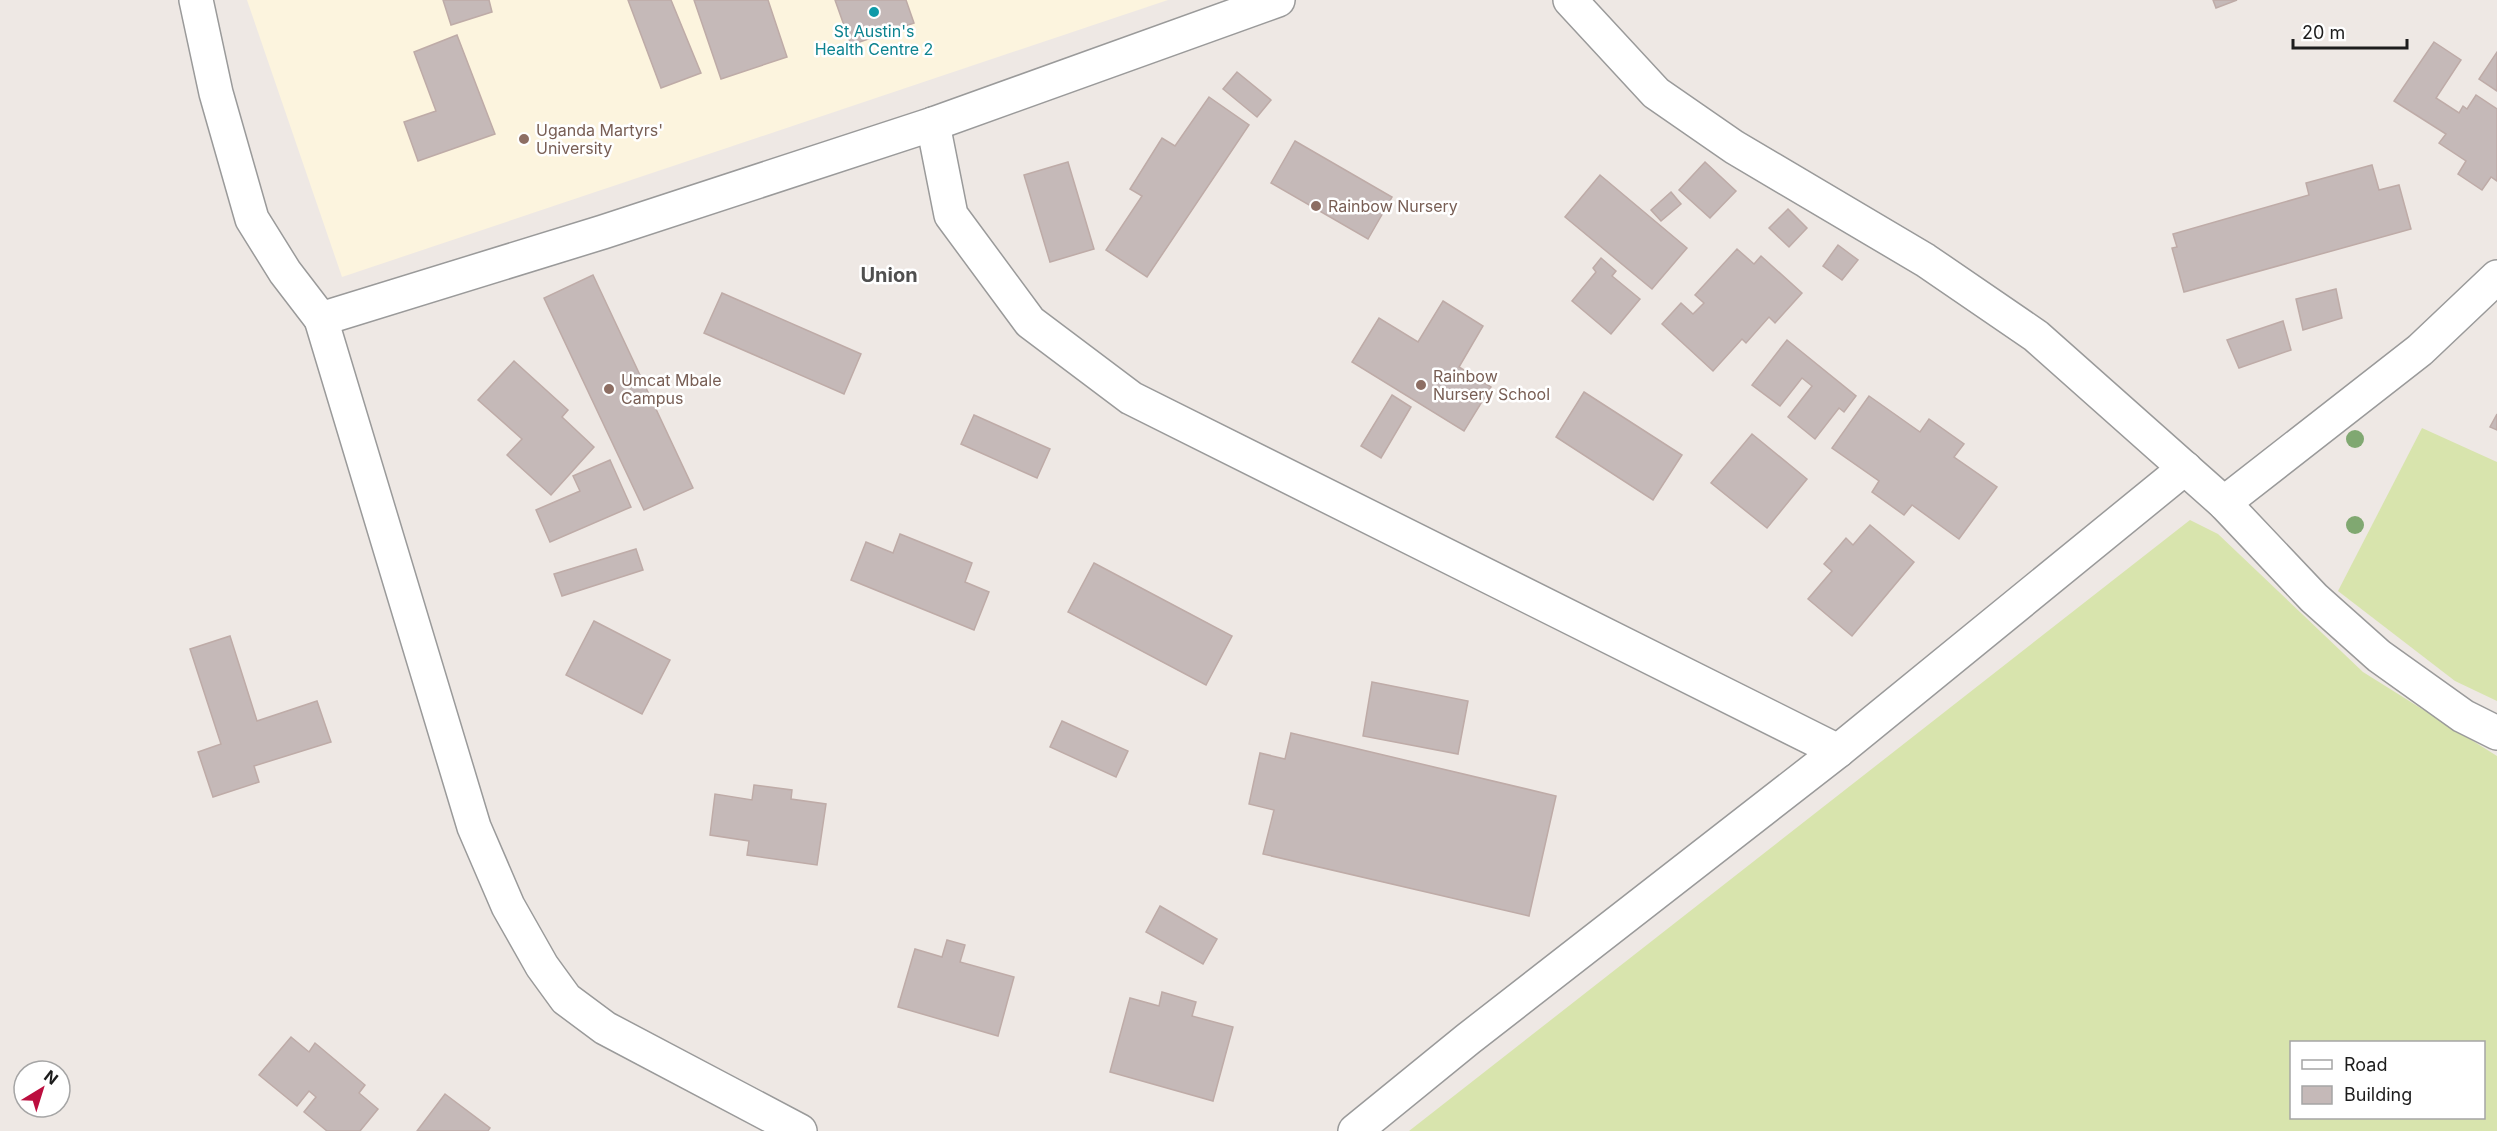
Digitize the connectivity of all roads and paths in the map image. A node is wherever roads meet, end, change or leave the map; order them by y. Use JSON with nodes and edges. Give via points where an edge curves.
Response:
{"nodes":[{"id":1,"x":196,"y":0,"type":"edge"},
{"id":2,"x":1278,"y":0,"type":"edge"},
{"id":3,"x":1570,"y":0,"type":"edge"},
{"id":4,"x":933,"y":124,"type":"junction"},
{"id":5,"x":2497,"y":277,"type":"edge"},
{"id":6,"x":321,"y":319,"type":"junction"},
{"id":7,"x":2185,"y":468,"type":"junction"},
{"id":8,"x":2224,"y":503,"type":"junction"},
{"id":9,"x":2497,"y":733,"type":"edge"},
{"id":10,"x":1838,"y":751,"type":"junction"},
{"id":11,"x":800,"y":1131,"type":"edge"},
{"id":12,"x":1355,"y":1131,"type":"edge"}],
"edges":[{"from":1,"to":6,"type":"street","via":[[216,93],[252,219]]},
{"from":2,"to":4,"type":"street"},
{"from":3,"to":7,"type":"street","via":[[1656,93],[1734,147],[1925,260],[2036,336]]},
{"from":4,"to":6,"type":"street"},
{"from":4,"to":10,"type":"street","via":[[951,215],[1030,322],[1131,399]]},
{"from":5,"to":8,"type":"street","via":[[2420,350]]},
{"from":6,"to":11,"type":"street","via":[[474,827],[508,906],[542,966],[566,999],[605,1028]]},
{"from":7,"to":8,"type":"street"},
{"from":7,"to":10,"type":"street"},
{"from":8,"to":9,"type":"street","via":[[2314,598],[2379,656],[2463,716]]},
{"from":10,"to":12,"type":"street"}]}
